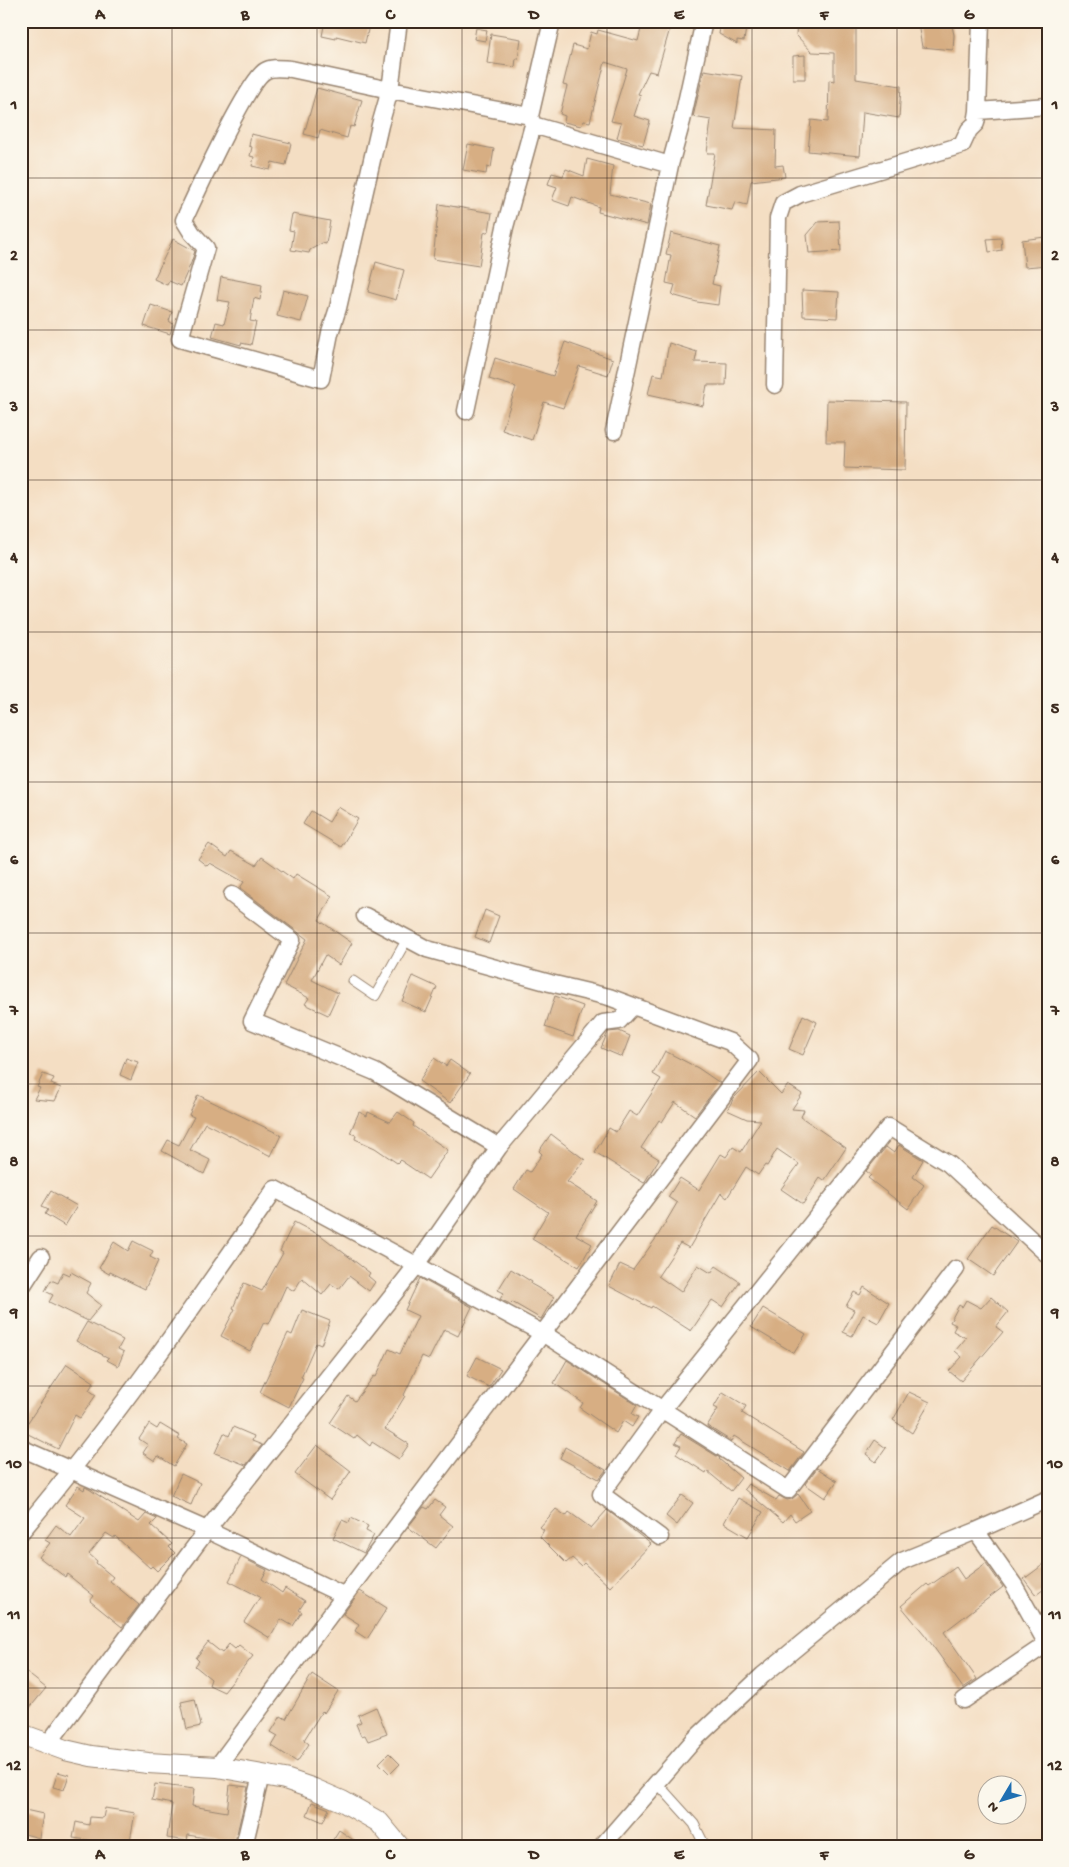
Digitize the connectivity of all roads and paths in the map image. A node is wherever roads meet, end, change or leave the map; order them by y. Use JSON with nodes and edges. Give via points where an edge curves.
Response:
{"nodes":[{"id":1,"x":399,"y":21,"type":"edge"},
{"id":2,"x":552,"y":21,"type":"edge"},
{"id":3,"x":704,"y":21,"type":"edge"},
{"id":4,"x":981,"y":21,"type":"edge"},
{"id":5,"x":390,"y":90,"type":"junction"},
{"id":6,"x":1048,"y":106,"type":"edge"},
{"id":7,"x":978,"y":111,"type":"junction"},
{"id":8,"x":532,"y":120,"type":"junction"},
{"id":9,"x":670,"y":165,"type":"junction"},
{"id":10,"x":775,"y":385,"type":"dead end"},
{"id":11,"x":466,"y":411,"type":"dead end"},
{"id":12,"x":614,"y":431,"type":"dead end"},
{"id":13,"x":232,"y":895,"type":"dead end"},
{"id":14,"x":365,"y":916,"type":"dead end"},
{"id":15,"x":407,"y":938,"type":"junction"},
{"id":16,"x":353,"y":981,"type":"dead end"},
{"id":17,"x":633,"y":1006,"type":"junction"},
{"id":18,"x":500,"y":1147,"type":"junction"},
{"id":19,"x":1048,"y":1255,"type":"edge"},
{"id":20,"x":41,"y":1257,"type":"dead end"},
{"id":21,"x":416,"y":1266,"type":"junction"},
{"id":22,"x":956,"y":1269,"type":"dead end"},
{"id":23,"x":21,"y":1288,"type":"edge"},
{"id":24,"x":544,"y":1334,"type":"junction"},
{"id":25,"x":662,"y":1410,"type":"junction"},
{"id":26,"x":21,"y":1448,"type":"edge"},
{"id":27,"x":73,"y":1471,"type":"junction"},
{"id":28,"x":1048,"y":1499,"type":"edge"},
{"id":29,"x":207,"y":1530,"type":"junction"},
{"id":30,"x":976,"y":1531,"type":"junction"},
{"id":31,"x":21,"y":1532,"type":"edge"},
{"id":32,"x":660,"y":1537,"type":"dead end"},
{"id":33,"x":344,"y":1595,"type":"junction"},
{"id":34,"x":1047,"y":1643,"type":"edge"},
{"id":35,"x":964,"y":1700,"type":"dead end"},
{"id":36,"x":21,"y":1734,"type":"edge"},
{"id":37,"x":48,"y":1744,"type":"junction"},
{"id":38,"x":217,"y":1767,"type":"junction"},
{"id":39,"x":261,"y":1775,"type":"junction"},
{"id":40,"x":657,"y":1783,"type":"junction"},
{"id":41,"x":244,"y":1846,"type":"edge"},
{"id":42,"x":400,"y":1846,"type":"edge"},
{"id":43,"x":602,"y":1846,"type":"edge"},
{"id":44,"x":705,"y":1846,"type":"edge"}],
"edges":[{"from":1,"to":5,"type":"street"},
{"from":2,"to":8,"type":"street"},
{"from":3,"to":9,"type":"street"},
{"from":4,"to":7,"type":"street"},
{"from":5,"to":5,"type":"street","via":[[291,69],[276,68],[256,78],[184,220],[206,248],[180,339],[321,379]]},
{"from":5,"to":8,"type":"street"},
{"from":6,"to":7,"type":"street"},
{"from":7,"to":10,"type":"street","via":[[976,123],[962,145],[800,194],[783,203],[778,218]]},
{"from":8,"to":9,"type":"street"},
{"from":8,"to":11,"type":"street","via":[[504,227]]},
{"from":9,"to":12,"type":"street"},
{"from":13,"to":18,"type":"street","via":[[292,940],[252,1021],[375,1072]]},
{"from":14,"to":15,"type":"street"},
{"from":15,"to":16,"type":"lane","via":[[376,996]]},
{"from":15,"to":17,"type":"street","via":[[427,949]]},
{"from":17,"to":18,"type":"street","via":[[620,1021],[603,1023]]},
{"from":17,"to":24,"type":"street","via":[[730,1042],[750,1060]]},
{"from":18,"to":21,"type":"street"},
{"from":19,"to":25,"type":"street","via":[[949,1164],[889,1127]]},
{"from":20,"to":23,"type":"street"},
{"from":21,"to":24,"type":"street"},
{"from":21,"to":27,"type":"street","via":[[275,1189]]},
{"from":21,"to":29,"type":"street"},
{"from":22,"to":25,"type":"street","via":[[788,1490]]},
{"from":24,"to":25,"type":"street"},
{"from":24,"to":33,"type":"street"},
{"from":25,"to":32,"type":"street","via":[[601,1494]]},
{"from":26,"to":27,"type":"street"},
{"from":27,"to":29,"type":"street"},
{"from":27,"to":31,"type":"street"},
{"from":28,"to":30,"type":"street"},
{"from":29,"to":33,"type":"street"},
{"from":29,"to":37,"type":"street"},
{"from":30,"to":34,"type":"street","via":[[1014,1585]]},
{"from":30,"to":40,"type":"street","via":[[902,1561],[763,1675],[694,1740]]},
{"from":33,"to":38,"type":"street"},
{"from":34,"to":35,"type":"street"},
{"from":36,"to":37,"type":"street"},
{"from":37,"to":38,"type":"street","via":[[91,1756]]},
{"from":38,"to":39,"type":"street"},
{"from":39,"to":41,"type":"street"},
{"from":39,"to":42,"type":"street","via":[[285,1779],[342,1801],[379,1822]]},
{"from":40,"to":43,"type":"street"},
{"from":40,"to":44,"type":"lane","via":[[694,1824]]}]}
